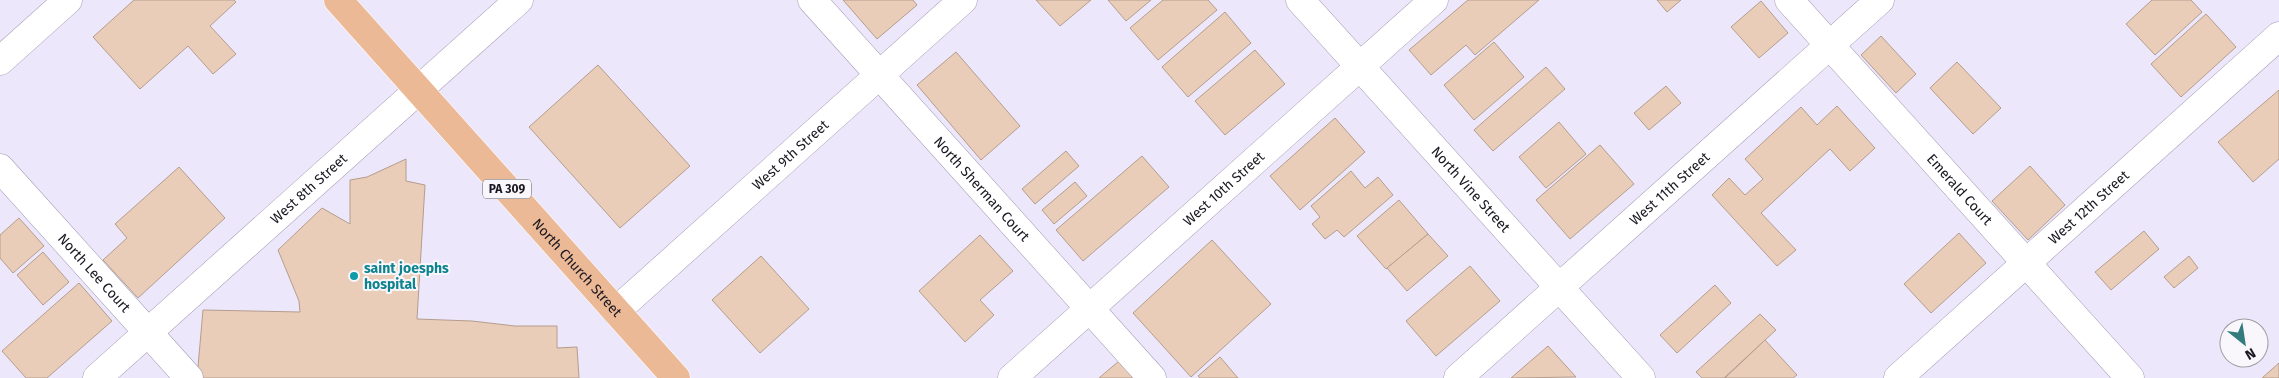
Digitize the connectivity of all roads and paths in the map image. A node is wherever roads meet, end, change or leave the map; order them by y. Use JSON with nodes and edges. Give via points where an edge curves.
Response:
{"nodes":[{"id":1,"x":68,"y":0,"type":"edge"},
{"id":2,"x":338,"y":0,"type":"edge"},
{"id":3,"x":519,"y":0,"type":"edge"},
{"id":4,"x":812,"y":0,"type":"edge"},
{"id":5,"x":963,"y":0,"type":"edge"},
{"id":6,"x":1300,"y":0,"type":"edge"},
{"id":7,"x":1434,"y":0,"type":"edge"},
{"id":8,"x":1789,"y":0,"type":"edge"},
{"id":9,"x":1880,"y":0,"type":"edge"},
{"id":10,"x":2279,"y":36,"type":"edge"},
{"id":11,"x":1830,"y":45,"type":"junction"},
{"id":12,"x":0,"y":61,"type":"edge"},
{"id":13,"x":1360,"y":66,"type":"junction"},
{"id":14,"x":880,"y":75,"type":"junction"},
{"id":15,"x":418,"y":90,"type":"junction"},
{"id":16,"x":0,"y":168,"type":"edge"},
{"id":17,"x":2026,"y":263,"type":"junction"},
{"id":18,"x":1559,"y":288,"type":"junction"},
{"id":19,"x":1090,"y":308,"type":"junction"},
{"id":20,"x":616,"y":311,"type":"junction"},
{"id":21,"x":148,"y":332,"type":"junction"},
{"id":22,"x":98,"y":378,"type":"edge"},
{"id":23,"x":189,"y":378,"type":"edge"},
{"id":24,"x":676,"y":378,"type":"edge"},
{"id":25,"x":1012,"y":378,"type":"edge"},
{"id":26,"x":1152,"y":378,"type":"edge"},
{"id":27,"x":1458,"y":378,"type":"edge"},
{"id":28,"x":1640,"y":378,"type":"edge"},
{"id":29,"x":1898,"y":378,"type":"edge"},
{"id":30,"x":2130,"y":378,"type":"edge"}],
"edges":[{"from":1,"to":12,"type":"street"},
{"from":2,"to":15,"type":"main road","name":"North Church Street","number":"PA 309"},
{"from":3,"to":15,"type":"street","name":"West 8th Street"},
{"from":4,"to":14,"type":"street","name":"North Sherman Court"},
{"from":5,"to":14,"type":"street","name":"West 9th Street"},
{"from":6,"to":13,"type":"street","name":"North Vine Street"},
{"from":7,"to":13,"type":"street","name":"West 10th Street"},
{"from":8,"to":11,"type":"street","name":"Emerald Court"},
{"from":9,"to":11,"type":"street","name":"West 11th Street"},
{"from":10,"to":17,"type":"street","name":"West 12th Street"},
{"from":11,"to":17,"type":"street","name":"Emerald Court"},
{"from":11,"to":18,"type":"street","name":"West 11th Street"},
{"from":13,"to":18,"type":"street","name":"North Vine Street"},
{"from":13,"to":19,"type":"street","name":"West 10th Street"},
{"from":14,"to":19,"type":"street","name":"North Sherman Court"},
{"from":14,"to":20,"type":"street","name":"West 9th Street"},
{"from":15,"to":20,"type":"main road","name":"North Church Street","number":"PA 309"},
{"from":15,"to":21,"type":"street","name":"West 8th Street"},
{"from":16,"to":21,"type":"street","name":"North Lee Court"},
{"from":17,"to":29,"type":"street","name":"West 12th Street"},
{"from":17,"to":30,"type":"street","name":"Emerald Court"},
{"from":18,"to":27,"type":"street","name":"West 11th Street"},
{"from":18,"to":28,"type":"street","name":"North Vine Street"},
{"from":19,"to":25,"type":"street","name":"West 10th Street"},
{"from":19,"to":26,"type":"street","name":"North Sherman Court"},
{"from":20,"to":24,"type":"main road","name":"North Church Street","number":"PA 309"},
{"from":21,"to":22,"type":"street","name":"West 8th Street"},
{"from":21,"to":23,"type":"street","name":"North Lee Court"}]}
